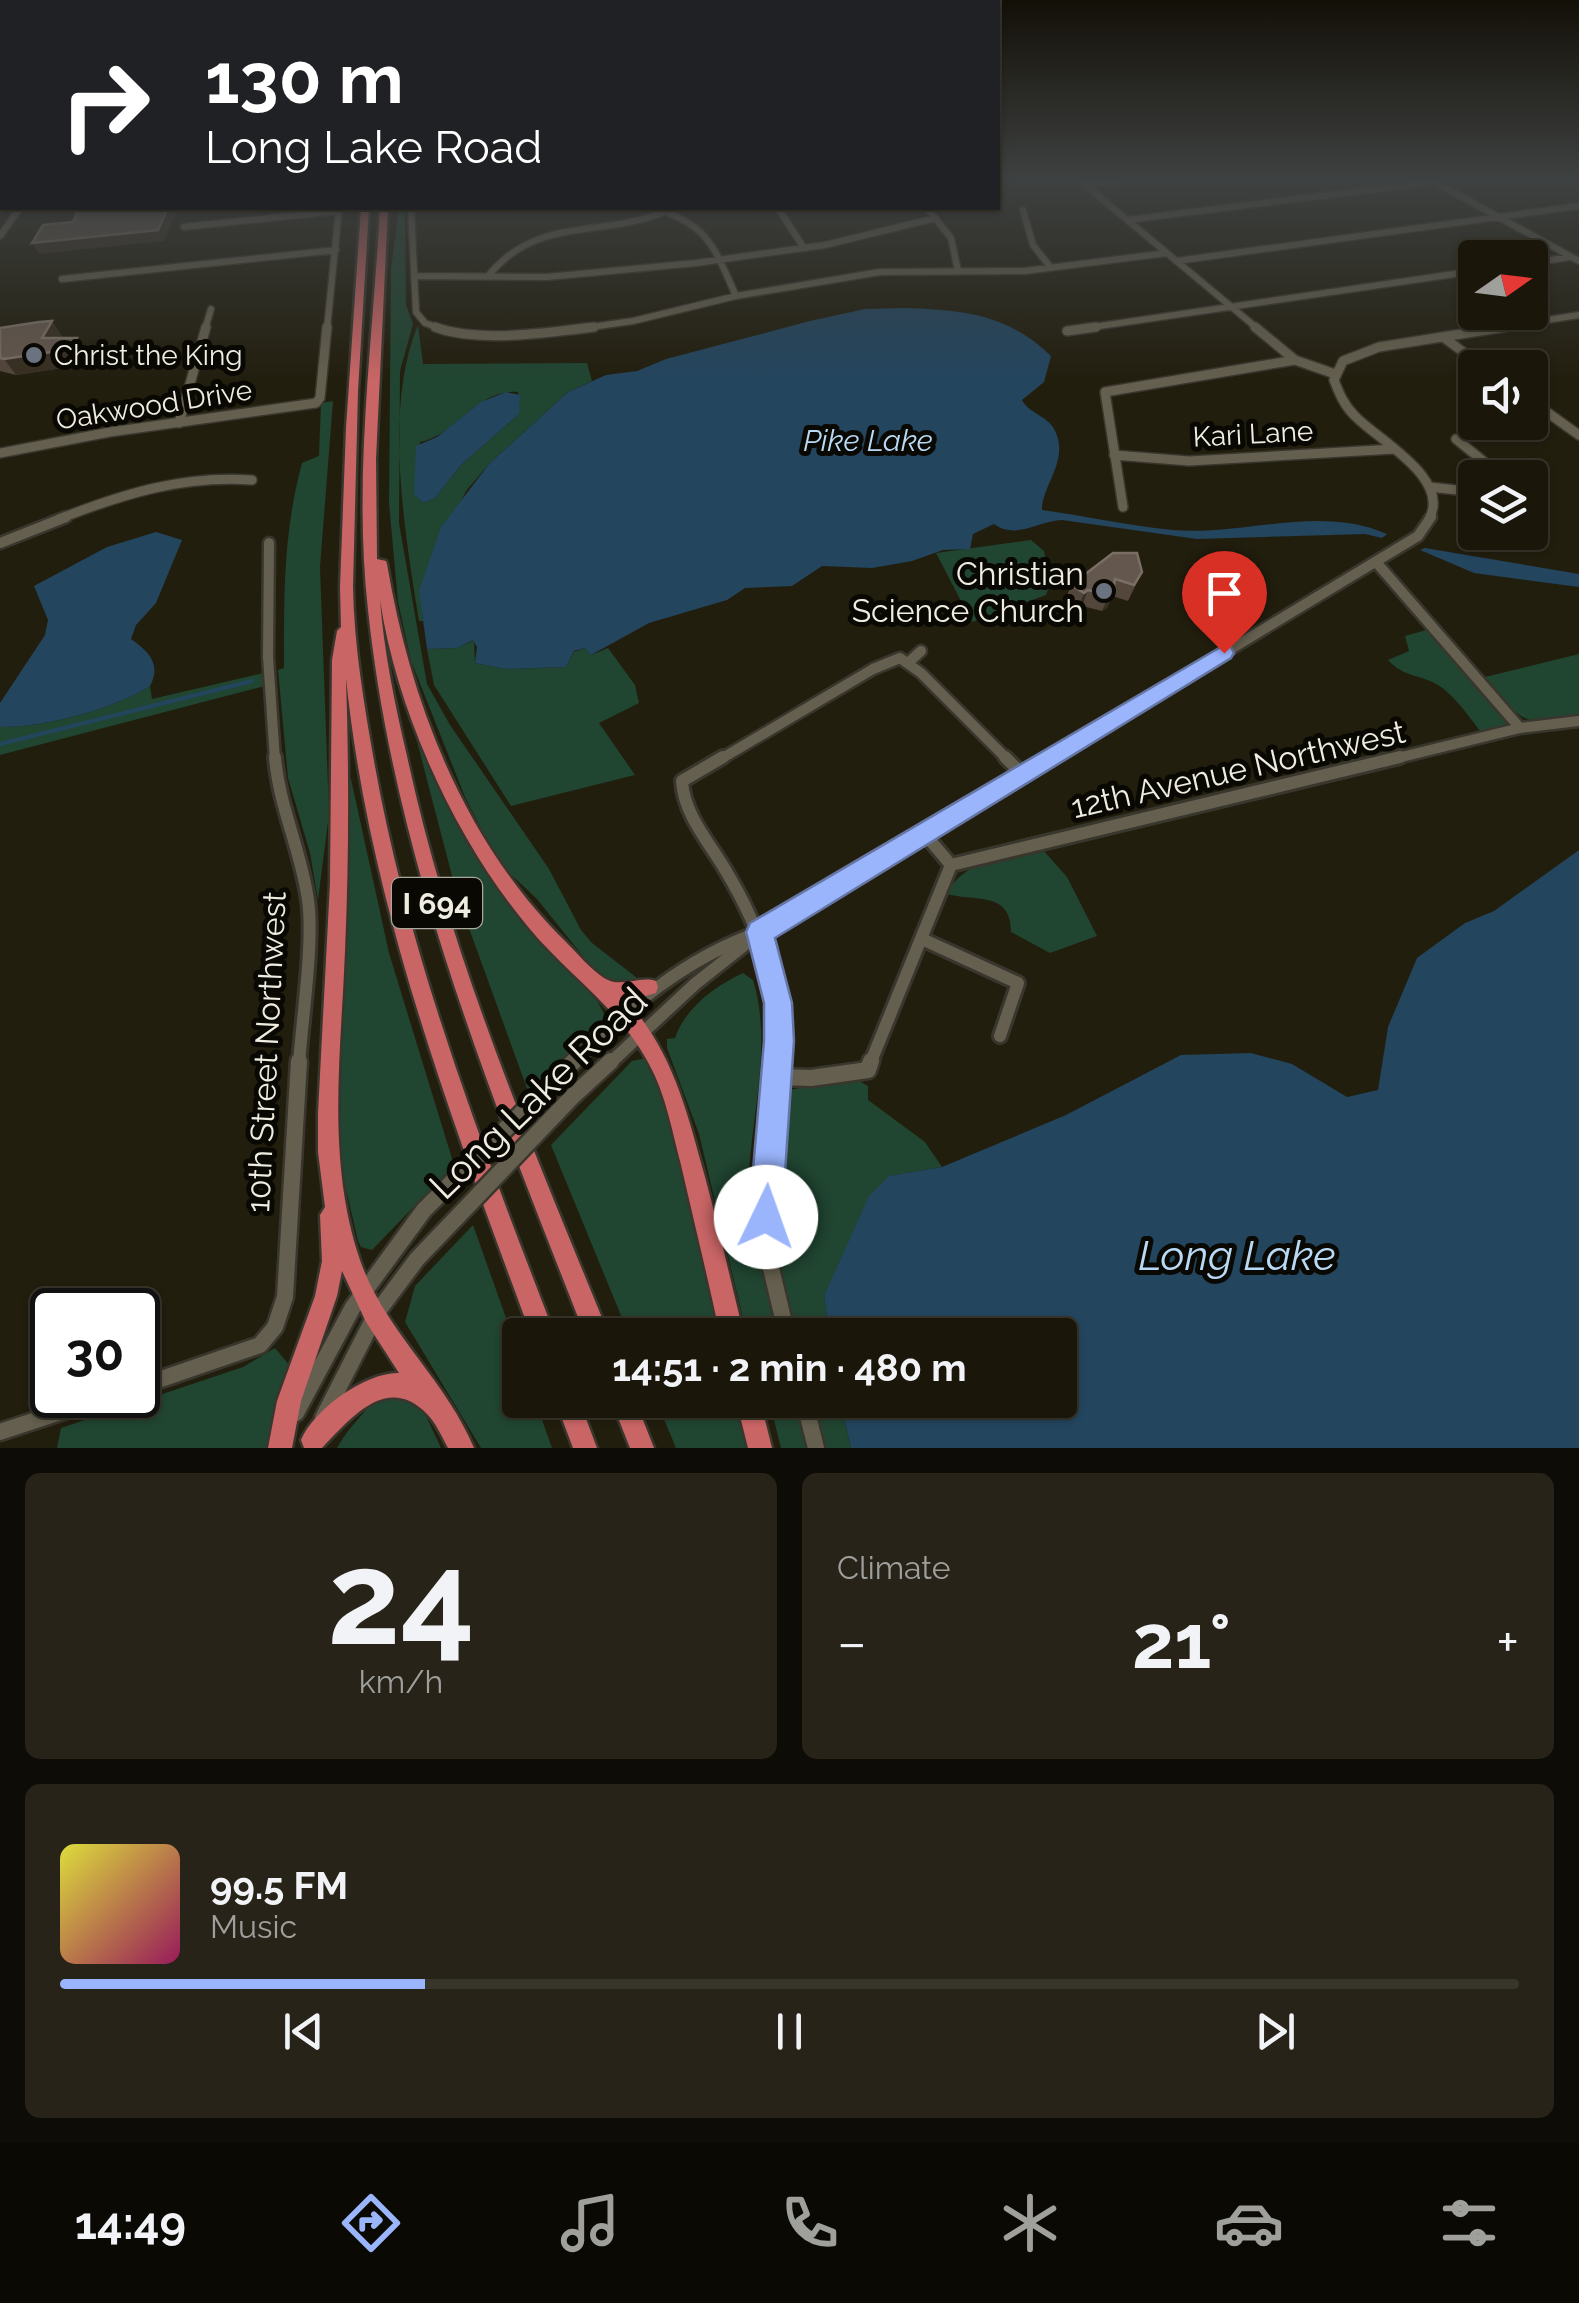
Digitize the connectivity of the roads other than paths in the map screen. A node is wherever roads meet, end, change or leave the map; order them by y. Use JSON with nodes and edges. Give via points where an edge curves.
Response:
{"nodes":[{"id":1,"x":336,"y":246,"type":"edge"},
{"id":2,"x":359,"y":246,"type":"edge"},
{"id":3,"x":361,"y":246,"type":"edge"},
{"id":4,"x":383,"y":246,"type":"edge"},
{"id":5,"x":388,"y":246,"type":"edge"},
{"id":6,"x":413,"y":246,"type":"edge"},
{"id":7,"x":521,"y":246,"type":"edge"},
{"id":8,"x":711,"y":246,"type":"edge"},
{"id":9,"x":818,"y":246,"type":"edge"},
{"id":10,"x":953,"y":246,"type":"edge"},
{"id":11,"x":1033,"y":246,"type":"edge"},
{"id":12,"x":1157,"y":246,"type":"edge"},
{"id":13,"x":1289,"y":246,"type":"edge"},
{"id":14,"x":1552,"y":246,"type":"edge"},
{"id":15,"x":804,"y":248,"type":"joint"},
{"id":16,"x":336,"y":250,"type":"junction"},
{"id":17,"x":361,"y":250,"type":"junction"},
{"id":18,"x":1166,"y":253,"type":"junction"},
{"id":19,"x":718,"y":258,"type":"junction"},
{"id":20,"x":1576,"y":258,"type":"edge"},
{"id":21,"x":382,"y":260,"type":"junction"},
{"id":22,"x":1176,"y":261,"type":"junction"},
{"id":23,"x":1548,"y":261,"type":"edge"},
{"id":24,"x":1052,"y":268,"type":"junction"},
{"id":25,"x":958,"y":271,"type":"junction"},
{"id":26,"x":1458,"y":274,"type":"edge"},
{"id":27,"x":414,"y":276,"type":"junction"},
{"id":28,"x":488,"y":276,"type":"junction"},
{"id":29,"x":62,"y":279,"type":"dead end"},
{"id":30,"x":736,"y":296,"type":"junction"},
{"id":31,"x":1231,"y":307,"type":"junction"},
{"id":32,"x":212,"y":309,"type":"dead end"},
{"id":33,"x":1577,"y":317,"type":"edge"},
{"id":34,"x":1067,"y":331,"type":"dead end"},
{"id":35,"x":1443,"y":337,"type":"junction"},
{"id":36,"x":1461,"y":350,"type":"edge"},
{"id":37,"x":1296,"y":360,"type":"junction"},
{"id":38,"x":1335,"y":374,"type":"junction"},
{"id":39,"x":1548,"y":413,"type":"edge"},
{"id":40,"x":179,"y":423,"type":"junction"},
{"id":41,"x":1579,"y":436,"type":"edge"},
{"id":42,"x":1456,"y":439,"type":"dead end"},
{"id":43,"x":373,"y":449,"type":"junction"},
{"id":44,"x":1394,"y":449,"type":"junction"},
{"id":45,"x":0,"y":454,"type":"edge"},
{"id":46,"x":1114,"y":455,"type":"junction"},
{"id":47,"x":1482,"y":460,"type":"edge"},
{"id":48,"x":252,"y":480,"type":"dead end"},
{"id":49,"x":1430,"y":487,"type":"junction"},
{"id":50,"x":1458,"y":490,"type":"edge"},
{"id":51,"x":1123,"y":507,"type":"dead end"},
{"id":52,"x":0,"y":543,"type":"edge"},
{"id":53,"x":268,"y":544,"type":"dead end"},
{"id":54,"x":1376,"y":562,"type":"junction"},
{"id":55,"x":347,"y":612,"type":"junction"},
{"id":56,"x":921,"y":651,"type":"dead end"},
{"id":57,"x":909,"y":662,"type":"junction"},
{"id":58,"x":1579,"y":721,"type":"edge"},
{"id":59,"x":1520,"y":728,"type":"junction"},
{"id":60,"x":1022,"y":774,"type":"junction"},
{"id":61,"x":924,"y":833,"type":"junction"},
{"id":62,"x":951,"y":865,"type":"junction"},
{"id":63,"x":760,"y":932,"type":"junction"},
{"id":64,"x":922,"y":939,"type":"junction"},
{"id":65,"x":596,"y":986,"type":"junction"},
{"id":66,"x":649,"y":988,"type":"junction"},
{"id":67,"x":624,"y":1014,"type":"junction"},
{"id":68,"x":643,"y":1034,"type":"junction"},
{"id":69,"x":1000,"y":1036,"type":"dead end"},
{"id":70,"x":779,"y":1077,"type":"junction"},
{"id":71,"x":332,"y":1190,"type":"junction"},
{"id":72,"x":361,"y":1289,"type":"junction"},
{"id":73,"x":376,"y":1314,"type":"junction"},
{"id":74,"x":537,"y":1318,"type":"edge"},
{"id":75,"x":590,"y":1318,"type":"edge"},
{"id":76,"x":728,"y":1318,"type":"edge"},
{"id":77,"x":783,"y":1318,"type":"edge"},
{"id":78,"x":160,"y":1380,"type":"edge"},
{"id":79,"x":445,"y":1416,"type":"junction"},
{"id":80,"x":42,"y":1418,"type":"edge"},
{"id":81,"x":573,"y":1418,"type":"edge"},
{"id":82,"x":630,"y":1418,"type":"edge"},
{"id":83,"x":752,"y":1418,"type":"edge"},
{"id":84,"x":808,"y":1418,"type":"edge"},
{"id":85,"x":0,"y":1432,"type":"edge"},
{"id":86,"x":311,"y":1444,"type":"edge"},
{"id":87,"x":280,"y":1448,"type":"edge"},
{"id":88,"x":462,"y":1448,"type":"edge"},
{"id":89,"x":584,"y":1448,"type":"edge"},
{"id":90,"x":642,"y":1448,"type":"edge"},
{"id":91,"x":760,"y":1448,"type":"edge"},
{"id":92,"x":816,"y":1448,"type":"edge"}],
"edges":[{"from":1,"to":16,"type":"street"},
{"from":2,"to":17,"type":"highway"},
{"from":3,"to":17,"type":"highway","number":"I 694"},
{"from":4,"to":21,"type":"highway","number":"I 694"},
{"from":5,"to":21,"type":"highway"},
{"from":6,"to":27,"type":"street"},
{"from":7,"to":28,"type":"street"},
{"from":8,"to":19,"type":"street"},
{"from":9,"to":15,"type":"street"},
{"from":10,"to":25,"type":"street"},
{"from":11,"to":24,"type":"street"},
{"from":12,"to":18,"type":"street"},
{"from":13,"to":22,"type":"street"},
{"from":14,"to":20,"type":"street"},
{"from":15,"to":19,"type":"street"},
{"from":16,"to":29,"type":"street"},
{"from":16,"to":40,"type":"street","name":"Oakwood Drive","via":[[320,398]]},
{"from":17,"to":55,"type":"highway","number":"I 694"},
{"from":18,"to":22,"type":"street"},
{"from":18,"to":24,"type":"street"},
{"from":19,"to":28,"type":"street","via":[[549,278]]},
{"from":19,"to":30,"type":"street"},
{"from":20,"to":23,"type":"street"},
{"from":21,"to":43,"type":"highway","number":"I 694"},
{"from":22,"to":31,"type":"street"},
{"from":24,"to":25,"type":"street"},
{"from":25,"to":30,"type":"street","via":[[880,272]]},
{"from":26,"to":31,"type":"street"},
{"from":27,"to":28,"type":"street"},
{"from":27,"to":30,"type":"street","via":[[416,312],[425,323],[480,336],[584,330]]},
{"from":31,"to":34,"type":"street"},
{"from":31,"to":37,"type":"street"},
{"from":32,"to":40,"type":"street"},
{"from":33,"to":35,"type":"street"},
{"from":35,"to":36,"type":"street"},
{"from":35,"to":38,"type":"street","via":[[1361,352]]},
{"from":37,"to":38,"type":"street"},
{"from":37,"to":46,"type":"street","via":[[1105,392]]},
{"from":38,"to":44,"type":"street","via":[[1342,402]]},
{"from":39,"to":41,"type":"street"},
{"from":40,"to":45,"type":"street","name":"Oakwood Drive"},
{"from":42,"to":47,"type":"street"},
{"from":43,"to":65,"type":"highway","via":[[387,608],[450,784],[502,884]]},
{"from":43,"to":75,"type":"highway","number":"I 694","via":[[374,608],[413,818],[479,1035]]},
{"from":44,"to":46,"type":"street","name":"Kari Lane","via":[[1189,461]]},
{"from":44,"to":49,"type":"street"},
{"from":46,"to":51,"type":"street"},
{"from":48,"to":52,"type":"street","via":[[123,494]]},
{"from":49,"to":50,"type":"street"},
{"from":49,"to":54,"type":"street","name":"Long Lake Road","via":[[1433,514],[1424,530]]},
{"from":53,"to":78,"type":"street","name":"10th Street Northwest","via":[[278,795],[298,844],[309,906],[284,1297],[276,1326],[249,1351]]},
{"from":54,"to":59,"type":"street"},
{"from":54,"to":60,"type":"street","name":"Long Lake Road"},
{"from":55,"to":71,"type":"highway","via":[[339,660],[339,882],[327,1114]]},
{"from":55,"to":74,"type":"highway","number":"I 694","via":[[365,764],[410,956],[457,1107]]},
{"from":56,"to":57,"type":"street"},
{"from":57,"to":60,"type":"street"},
{"from":57,"to":63,"type":"street","via":[[888,661],[682,780],[683,802]]},
{"from":58,"to":59,"type":"street","name":"12th Avenue Northwest"},
{"from":59,"to":62,"type":"street","name":"12th Avenue Northwest"},
{"from":60,"to":61,"type":"street","name":"Long Lake Road"},
{"from":61,"to":62,"type":"street"},
{"from":61,"to":63,"type":"street","name":"Long Lake Road"},
{"from":62,"to":64,"type":"street"},
{"from":63,"to":66,"type":"street","name":"Long Lake Road"},
{"from":63,"to":68,"type":"street","name":"Long Lake Road"},
{"from":63,"to":70,"type":"street","via":[[778,1003]]},
{"from":64,"to":69,"type":"street","via":[[1018,983]]},
{"from":64,"to":70,"type":"street","via":[[868,1070]]},
{"from":65,"to":66,"type":"highway"},
{"from":65,"to":67,"type":"highway"},
{"from":66,"to":67,"type":"street","name":"Long Lake Road"},
{"from":67,"to":68,"type":"highway"},
{"from":67,"to":72,"type":"street","name":"Long Lake Road","bridge":true,"via":[[424,1210]]},
{"from":68,"to":73,"type":"street","name":"Long Lake Road","bridge":true,"via":[[573,1096],[417,1258]]},
{"from":68,"to":76,"type":"highway","via":[[672,1093]]},
{"from":70,"to":77,"type":"street","via":[[766,1217]]},
{"from":71,"to":72,"type":"highway"},
{"from":71,"to":87,"type":"highway","via":[[333,1261]]},
{"from":72,"to":73,"type":"highway"},
{"from":72,"to":87,"type":"street","via":[[320,1358]]},
{"from":73,"to":79,"type":"highway"},
{"from":73,"to":86,"type":"street"},
{"from":79,"to":86,"type":"highway","via":[[417,1390],[391,1382],[355,1399]]},
{"from":79,"to":88,"type":"highway"},
{"from":80,"to":85,"type":"street"},
{"from":81,"to":89,"type":"highway"},
{"from":82,"to":90,"type":"highway"},
{"from":83,"to":91,"type":"highway"},
{"from":84,"to":92,"type":"street"}]}
